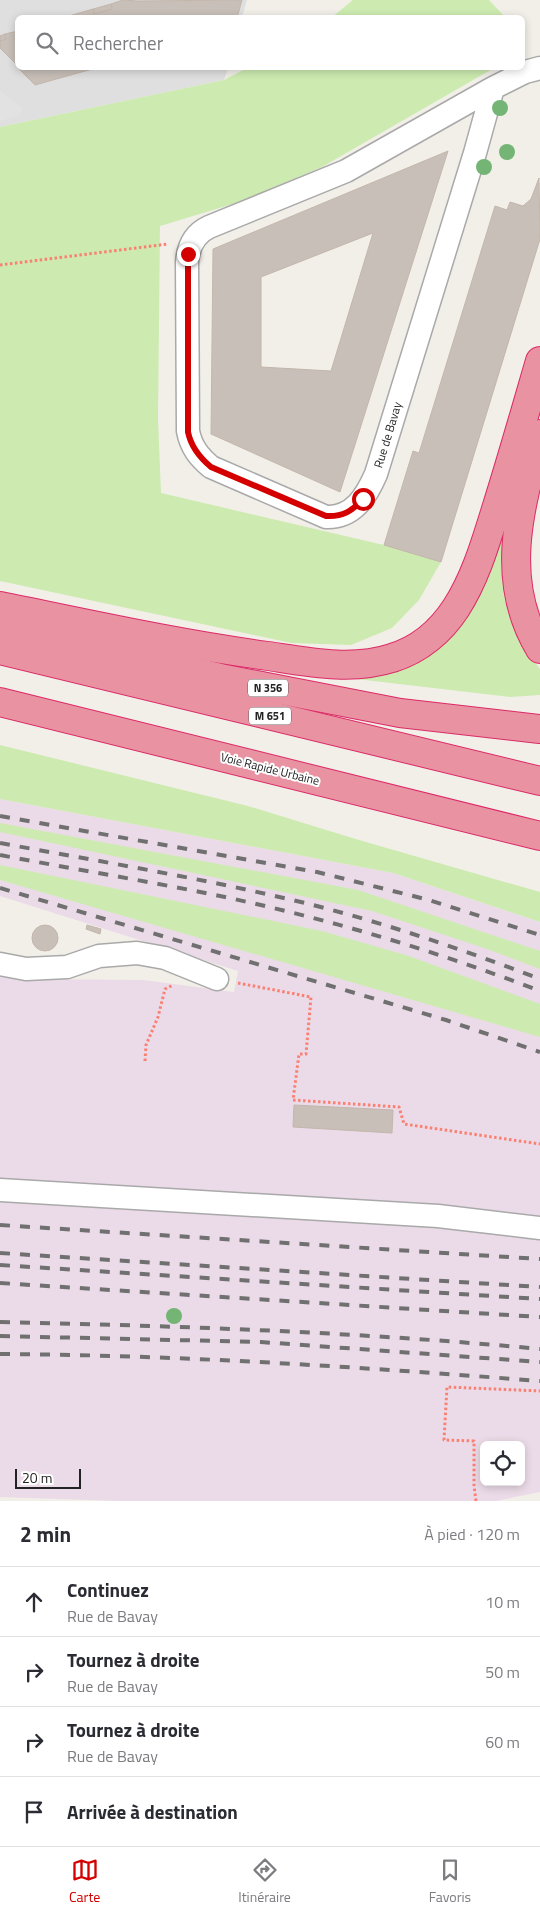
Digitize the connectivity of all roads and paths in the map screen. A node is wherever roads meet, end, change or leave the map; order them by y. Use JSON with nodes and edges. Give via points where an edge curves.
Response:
{"nodes":[{"id":1,"x":540,"y":68,"type":"edge"},
{"id":2,"x":493,"y":88,"type":"junction"},
{"id":3,"x":193,"y":241,"type":"junction"},
{"id":4,"x":0,"y":266,"type":"edge"},
{"id":5,"x":540,"y":361,"type":"edge"},
{"id":6,"x":540,"y":434,"type":"edge"},
{"id":7,"x":0,"y":606,"type":"edge"},
{"id":8,"x":0,"y":630,"type":"edge"},
{"id":9,"x":540,"y":649,"type":"edge"},
{"id":10,"x":0,"y":650,"type":"edge"},
{"id":11,"x":0,"y":702,"type":"edge"},
{"id":12,"x":540,"y":729,"type":"edge"},
{"id":13,"x":540,"y":781,"type":"edge"},
{"id":14,"x":540,"y":836,"type":"edge"},
{"id":15,"x":0,"y":964,"type":"edge"},
{"id":16,"x":217,"y":979,"type":"joint"},
{"id":17,"x":179,"y":984,"type":"dead end"},
{"id":18,"x":145,"y":1061,"type":"dead end"},
{"id":19,"x":540,"y":1144,"type":"edge"},
{"id":20,"x":0,"y":1190,"type":"edge"},
{"id":21,"x":540,"y":1228,"type":"edge"},
{"id":22,"x":540,"y":1392,"type":"edge"},
{"id":23,"x":476,"y":1501,"type":"edge"}],
"edges":[{"from":1,"to":2,"type":"street"},
{"from":2,"to":3,"type":"street","via":[[351,168],[202,230]]},
{"from":2,"to":3,"type":"street","name":"Rue de Bavay","via":[[376,474],[363,499],[345,514],[336,517],[316,513],[211,467],[193,448],[188,432],[187,298],[188,254]]},
{"from":3,"to":4,"type":"path"},
{"from":5,"to":7,"type":"highway","via":[[470,581],[443,625],[404,654],[391,659],[343,665],[293,660],[221,650]]},
{"from":6,"to":9,"type":"highway","via":[[525,489],[516,542],[519,592],[528,625]]},
{"from":8,"to":12,"type":"highway","number":"N 356","via":[[373,708],[447,720]]},
{"from":10,"to":13,"type":"highway","number":"M 651"},
{"from":11,"to":14,"type":"highway","name":"Voie Rapide Urbaine"},
{"from":15,"to":16,"type":"street","via":[[26,969],[67,967],[99,956],[137,953],[165,958]]},
{"from":16,"to":19,"type":"path","via":[[311,997],[306,1054],[299,1054],[293,1100],[399,1107],[404,1124]]},
{"from":17,"to":18,"type":"path","via":[[165,989],[146,1045]]},
{"from":20,"to":21,"type":"street","via":[[438,1216]]},
{"from":22,"to":23,"type":"path","via":[[447,1387],[444,1440],[474,1441]]}]}
